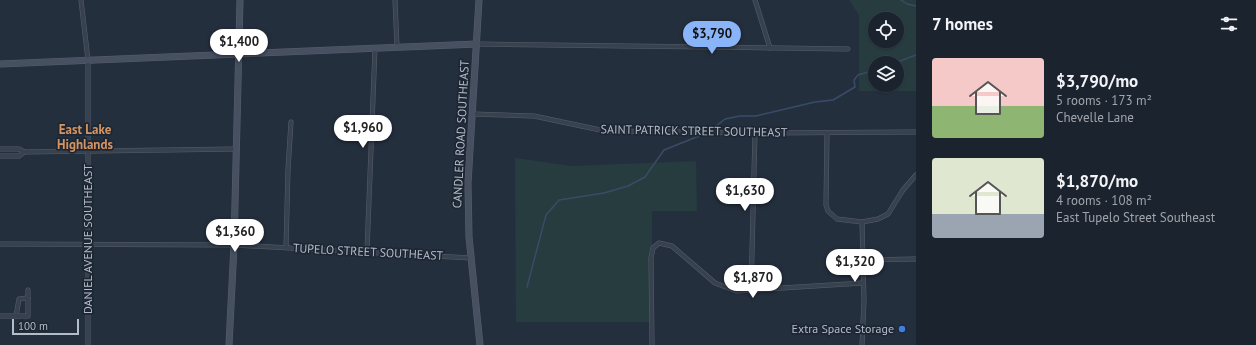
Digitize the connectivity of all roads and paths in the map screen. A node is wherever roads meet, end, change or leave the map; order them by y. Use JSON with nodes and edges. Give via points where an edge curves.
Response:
{"nodes":[{"id":1,"x":81,"y":0,"type":"edge"},
{"id":2,"x":240,"y":0,"type":"edge"},
{"id":3,"x":395,"y":0,"type":"edge"},
{"id":4,"x":479,"y":0,"type":"edge"},
{"id":5,"x":756,"y":0,"type":"edge"},
{"id":6,"x":477,"y":44,"type":"junction"},
{"id":7,"x":397,"y":47,"type":"junction"},
{"id":8,"x":375,"y":48,"type":"junction"},
{"id":9,"x":770,"y":48,"type":"junction"},
{"id":10,"x":848,"y":49,"type":"dead end"},
{"id":11,"x":238,"y":54,"type":"junction"},
{"id":12,"x":88,"y":60,"type":"junction"},
{"id":13,"x":0,"y":64,"type":"edge"},
{"id":14,"x":473,"y":114,"type":"junction"},
{"id":15,"x":291,"y":122,"type":"dead end"},
{"id":16,"x":916,"y":132,"type":"edge"},
{"id":17,"x":755,"y":133,"type":"junction"},
{"id":18,"x":827,"y":133,"type":"junction"},
{"id":19,"x":0,"y":149,"type":"edge"},
{"id":20,"x":237,"y":150,"type":"junction"},
{"id":21,"x":88,"y":151,"type":"junction"},
{"id":22,"x":24,"y":152,"type":"junction"},
{"id":23,"x":0,"y":156,"type":"edge"},
{"id":24,"x":916,"y":175,"type":"edge"},
{"id":25,"x":862,"y":222,"type":"junction"},
{"id":26,"x":0,"y":244,"type":"edge"},
{"id":27,"x":88,"y":245,"type":"junction"},
{"id":28,"x":234,"y":245,"type":"junction"},
{"id":29,"x":286,"y":248,"type":"junction"},
{"id":30,"x":367,"y":251,"type":"junction"},
{"id":31,"x":471,"y":258,"type":"junction"},
{"id":32,"x":916,"y":259,"type":"edge"},
{"id":33,"x":863,"y":260,"type":"junction"},
{"id":34,"x":863,"y":283,"type":"junction"},
{"id":35,"x":28,"y":290,"type":"dead end"},
{"id":36,"x":751,"y":291,"type":"junction"},
{"id":37,"x":28,"y":298,"type":"junction"},
{"id":38,"x":0,"y":316,"type":"edge"},
{"id":39,"x":16,"y":316,"type":"junction"},
{"id":40,"x":88,"y":345,"type":"edge"},
{"id":41,"x":230,"y":345,"type":"edge"},
{"id":42,"x":480,"y":345,"type":"edge"},
{"id":43,"x":652,"y":345,"type":"edge"},
{"id":44,"x":862,"y":345,"type":"edge"}],
"edges":[{"from":1,"to":12,"type":"street","name":"DANIEL AVENUE SOUTHEAST"},
{"from":2,"to":11,"type":"street"},
{"from":3,"to":7,"type":"street"},
{"from":4,"to":6,"type":"street","name":"CANDLER ROAD SOUTHEAST"},
{"from":5,"to":9,"type":"street"},
{"from":6,"to":7,"type":"street"},
{"from":6,"to":9,"type":"street"},
{"from":6,"to":14,"type":"street","name":"CANDLER ROAD SOUTHEAST"},
{"from":7,"to":8,"type":"street"},
{"from":8,"to":11,"type":"street"},
{"from":8,"to":30,"type":"street"},
{"from":9,"to":10,"type":"street"},
{"from":11,"to":12,"type":"street"},
{"from":11,"to":20,"type":"street"},
{"from":12,"to":13,"type":"street"},
{"from":12,"to":21,"type":"street","name":"DANIEL AVENUE SOUTHEAST"},
{"from":14,"to":17,"type":"street","name":"SAINT PATRICK STREET SOUTHEAST","via":[[534,116],[605,131]]},
{"from":14,"to":31,"type":"street","name":"CANDLER ROAD SOUTHEAST","via":[[468,182]]},
{"from":15,"to":29,"type":"street"},
{"from":16,"to":18,"type":"street","name":"SAINT PATRICK STREET SOUTHEAST"},
{"from":17,"to":18,"type":"street","name":"SAINT PATRICK STREET SOUTHEAST"},
{"from":17,"to":36,"type":"street"},
{"from":18,"to":25,"type":"street","via":[[828,211],[837,219]]},
{"from":19,"to":22,"type":"street","via":[[19,149]]},
{"from":20,"to":21,"type":"street"},
{"from":20,"to":28,"type":"street"},
{"from":21,"to":22,"type":"street"},
{"from":21,"to":27,"type":"street","name":"DANIEL AVENUE SOUTHEAST"},
{"from":22,"to":23,"type":"street","via":[[19,156]]},
{"from":24,"to":25,"type":"street","via":[[888,214]]},
{"from":25,"to":33,"type":"street"},
{"from":26,"to":27,"type":"street","name":"TUPELO STREET SOUTHEAST"},
{"from":27,"to":28,"type":"street","name":"TUPELO STREET SOUTHEAST"},
{"from":27,"to":40,"type":"street","name":"DANIEL AVENUE SOUTHEAST"},
{"from":28,"to":29,"type":"street","name":"TUPELO STREET SOUTHEAST"},
{"from":28,"to":41,"type":"street"},
{"from":29,"to":30,"type":"street","name":"TUPELO STREET SOUTHEAST"},
{"from":30,"to":31,"type":"street","name":"TUPELO STREET SOUTHEAST"},
{"from":31,"to":42,"type":"street","name":"CANDLER ROAD SOUTHEAST"},
{"from":32,"to":33,"type":"street"},
{"from":33,"to":34,"type":"street"},
{"from":34,"to":36,"type":"street"},
{"from":34,"to":44,"type":"street"},
{"from":35,"to":37,"type":"street"},
{"from":36,"to":43,"type":"street","via":[[736,291],[722,286],[677,250],[659,243],[653,248]]},
{"from":37,"to":39,"type":"street","via":[[19,300]]},
{"from":37,"to":39,"type":"street","via":[[28,316]]},
{"from":38,"to":39,"type":"street"}]}
